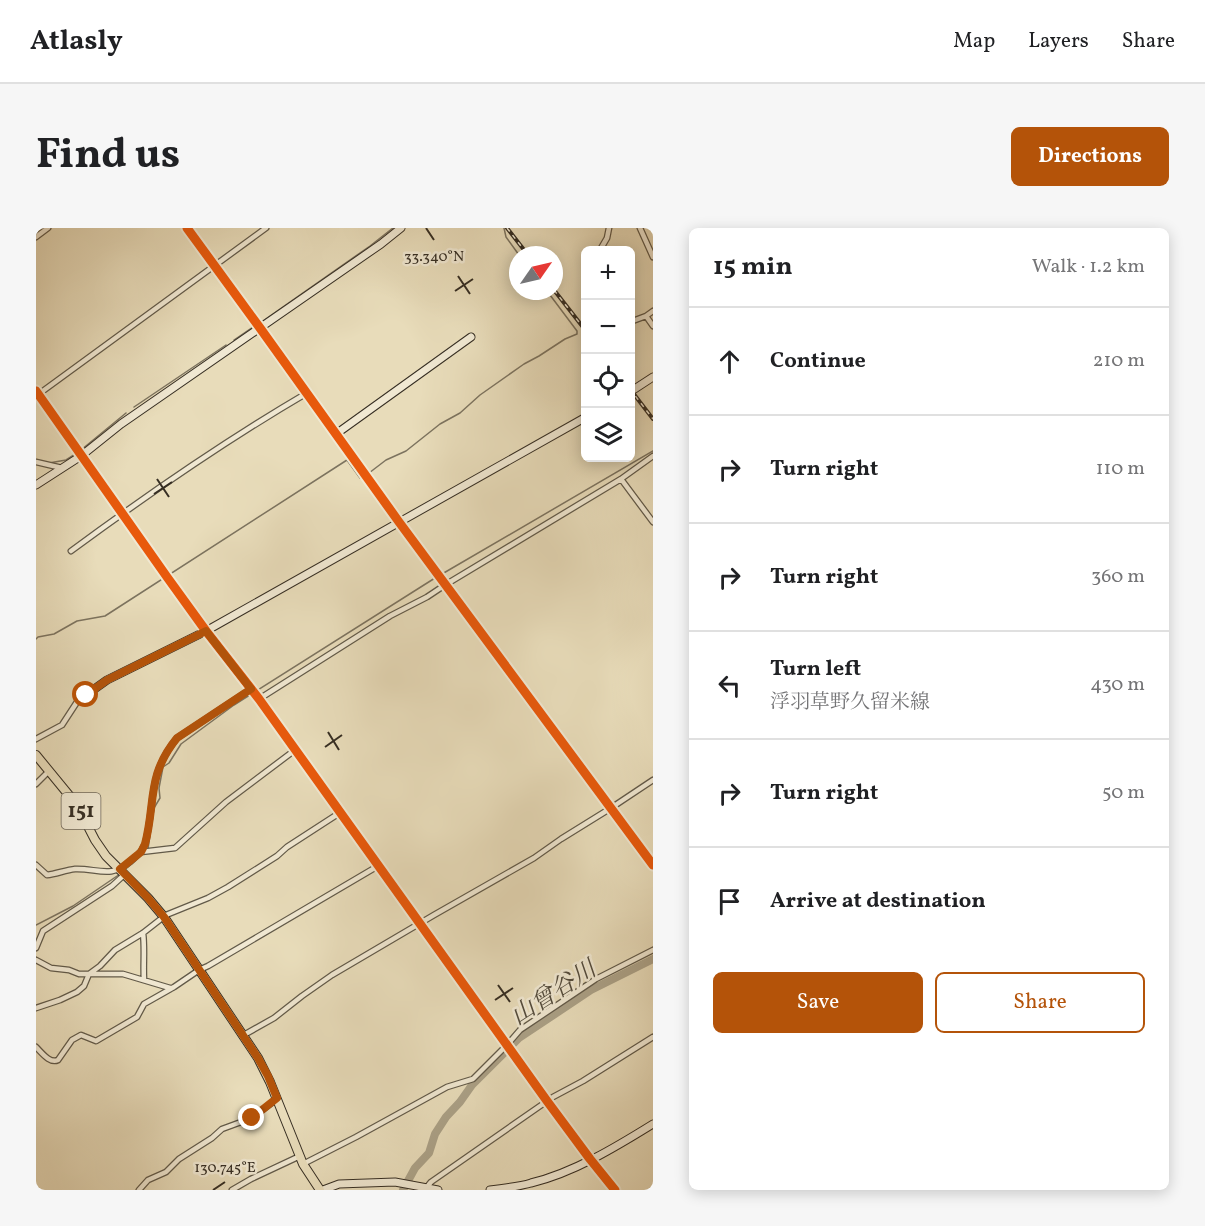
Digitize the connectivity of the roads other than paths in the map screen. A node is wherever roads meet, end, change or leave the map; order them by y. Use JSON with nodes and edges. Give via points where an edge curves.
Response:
{"nodes":[{"id":1,"x":48,"y":228,"type":"edge"},
{"id":2,"x":187,"y":228,"type":"edge"},
{"id":3,"x":266,"y":228,"type":"edge"},
{"id":4,"x":401,"y":228,"type":"edge"},
{"id":5,"x":609,"y":228,"type":"edge"},
{"id":6,"x":640,"y":228,"type":"edge"},
{"id":7,"x":36,"y":237,"type":"edge"},
{"id":8,"x":602,"y":246,"type":"edge"},
{"id":9,"x":653,"y":257,"type":"edge"},
{"id":10,"x":214,"y":266,"type":"junction"},
{"id":11,"x":653,"y":311,"type":"edge"},
{"id":12,"x":646,"y":316,"type":"junction"},
{"id":13,"x":635,"y":320,"type":"edge"},
{"id":14,"x":653,"y":326,"type":"edge"},
{"id":15,"x":260,"y":328,"type":"junction"},
{"id":16,"x":471,"y":337,"type":"dead end"},
{"id":17,"x":653,"y":377,"type":"edge"},
{"id":18,"x":635,"y":389,"type":"edge"},
{"id":19,"x":307,"y":393,"type":"junction"},
{"id":20,"x":37,"y":394,"type":"edge"},
{"id":21,"x":581,"y":419,"type":"edge"},
{"id":22,"x":336,"y":434,"type":"junction"},
{"id":23,"x":79,"y":453,"type":"junction"},
{"id":24,"x":653,"y":456,"type":"edge"},
{"id":25,"x":38,"y":463,"type":"edge"},
{"id":26,"x":62,"y":468,"type":"junction"},
{"id":27,"x":621,"y":479,"type":"junction"},
{"id":28,"x":36,"y":484,"type":"edge"},
{"id":29,"x":122,"y":514,"type":"junction"},
{"id":30,"x":399,"y":522,"type":"junction"},
{"id":31,"x":653,"y":522,"type":"edge"},
{"id":32,"x":71,"y":551,"type":"dead end"},
{"id":33,"x":445,"y":585,"type":"junction"},
{"id":34,"x":206,"y":631,"type":"junction"},
{"id":35,"x":251,"y":689,"type":"junction"},
{"id":36,"x":86,"y":695,"type":"joint"},
{"id":37,"x":259,"y":699,"type":"junction"},
{"id":38,"x":36,"y":739,"type":"edge"},
{"id":39,"x":296,"y":750,"type":"junction"},
{"id":40,"x":36,"y":755,"type":"edge"},
{"id":41,"x":49,"y":770,"type":"junction"},
{"id":42,"x":653,"y":780,"type":"edge"},
{"id":43,"x":36,"y":784,"type":"edge"},
{"id":44,"x":611,"y":808,"type":"junction"},
{"id":45,"x":341,"y":812,"type":"junction"},
{"id":46,"x":141,"y":852,"type":"junction"},
{"id":47,"x":36,"y":865,"type":"edge"},
{"id":48,"x":653,"y":865,"type":"edge"},
{"id":49,"x":378,"y":866,"type":"junction"},
{"id":50,"x":123,"y":872,"type":"junction"},
{"id":51,"x":164,"y":917,"type":"junction"},
{"id":52,"x":420,"y":924,"type":"junction"},
{"id":53,"x":142,"y":933,"type":"junction"},
{"id":54,"x":36,"y":948,"type":"edge"},
{"id":55,"x":653,"y":950,"type":"edge"},
{"id":56,"x":36,"y":960,"type":"edge"},
{"id":57,"x":199,"y":970,"type":"junction"},
{"id":58,"x":89,"y":974,"type":"junction"},
{"id":59,"x":144,"y":980,"type":"junction"},
{"id":60,"x":174,"y":987,"type":"junction"},
{"id":61,"x":36,"y":1008,"type":"edge"},
{"id":62,"x":242,"y":1036,"type":"junction"},
{"id":63,"x":653,"y":1037,"type":"edge"},
{"id":64,"x":36,"y":1047,"type":"edge"},
{"id":65,"x":509,"y":1047,"type":"junction"},
{"id":66,"x":277,"y":1098,"type":"junction"},
{"id":67,"x":547,"y":1101,"type":"junction"},
{"id":68,"x":653,"y":1124,"type":"edge"},
{"id":69,"x":590,"y":1159,"type":"junction"},
{"id":70,"x":302,"y":1160,"type":"junction"},
{"id":71,"x":410,"y":1185,"type":"edge"},
{"id":72,"x":427,"y":1187,"type":"junction"},
{"id":73,"x":530,"y":1187,"type":"edge"},
{"id":74,"x":139,"y":1190,"type":"edge"},
{"id":75,"x":232,"y":1190,"type":"edge"},
{"id":76,"x":322,"y":1190,"type":"edge"},
{"id":77,"x":438,"y":1190,"type":"edge"},
{"id":78,"x":490,"y":1190,"type":"edge"},
{"id":79,"x":615,"y":1190,"type":"edge"}],
"edges":[{"from":1,"to":7,"type":"street"},
{"from":2,"to":10,"type":"street"},
{"from":3,"to":10,"type":"street"},
{"from":4,"to":15,"type":"street"},
{"from":5,"to":8,"type":"street"},
{"from":6,"to":9,"type":"street"},
{"from":10,"to":15,"type":"street"},
{"from":10,"to":20,"type":"street"},
{"from":11,"to":12,"type":"street"},
{"from":12,"to":13,"type":"street"},
{"from":12,"to":14,"type":"street"},
{"from":15,"to":19,"type":"street"},
{"from":15,"to":23,"type":"street"},
{"from":16,"to":22,"type":"street"},
{"from":17,"to":18,"type":"street"},
{"from":19,"to":22,"type":"street"},
{"from":19,"to":29,"type":"street"},
{"from":20,"to":23,"type":"street"},
{"from":21,"to":30,"type":"street"},
{"from":22,"to":30,"type":"street"},
{"from":23,"to":26,"type":"street"},
{"from":23,"to":29,"type":"street"},
{"from":24,"to":27,"type":"street"},
{"from":25,"to":26,"type":"street"},
{"from":26,"to":28,"type":"street"},
{"from":27,"to":31,"type":"street"},
{"from":27,"to":33,"type":"street"},
{"from":29,"to":32,"type":"street"},
{"from":29,"to":34,"type":"street"},
{"from":30,"to":33,"type":"street"},
{"from":30,"to":34,"type":"street"},
{"from":33,"to":37,"type":"street"},
{"from":33,"to":44,"type":"street"},
{"from":34,"to":35,"type":"street"},
{"from":34,"to":36,"type":"street","via":[[107,680]]},
{"from":35,"to":37,"type":"street"},
{"from":35,"to":46,"type":"street","via":[[177,738],[168,749],[156,776]]},
{"from":36,"to":38,"type":"street","via":[[62,724]]},
{"from":37,"to":39,"type":"street"},
{"from":39,"to":45,"type":"street"},
{"from":39,"to":46,"type":"street","via":[[226,802],[175,848]]},
{"from":40,"to":41,"type":"main road","number":"151"},
{"from":41,"to":43,"type":"street"},
{"from":41,"to":50,"type":"main road","number":"151","via":[[77,805],[99,847]]},
{"from":42,"to":44,"type":"street"},
{"from":44,"to":48,"type":"street"},
{"from":44,"to":52,"type":"street"},
{"from":45,"to":49,"type":"street"},
{"from":45,"to":51,"type":"street","via":[[228,887]]},
{"from":46,"to":50,"type":"street"},
{"from":47,"to":50,"type":"street","via":[[47,875],[74,869]]},
{"from":49,"to":52,"type":"street"},
{"from":49,"to":57,"type":"street"},
{"from":50,"to":51,"type":"main road","number":"151"},
{"from":50,"to":54,"type":"street","via":[[112,886],[43,931]]},
{"from":51,"to":53,"type":"street"},
{"from":51,"to":57,"type":"main road","number":"151"},
{"from":52,"to":62,"type":"street","via":[[332,975],[274,1018]]},
{"from":52,"to":65,"type":"street"},
{"from":53,"to":58,"type":"street","via":[[115,950]]},
{"from":53,"to":59,"type":"street"},
{"from":55,"to":65,"type":"street","via":[[596,979],[520,1030]]},
{"from":56,"to":58,"type":"street","via":[[51,968]]},
{"from":57,"to":60,"type":"street"},
{"from":57,"to":62,"type":"main road","number":"151"},
{"from":58,"to":59,"type":"street","via":[[123,974]]},
{"from":58,"to":61,"type":"street","via":[[77,992]]},
{"from":59,"to":60,"type":"street"},
{"from":60,"to":64,"type":"street","via":[[144,1004],[137,1017],[96,1041],[81,1035],[72,1040],[55,1062]]},
{"from":62,"to":66,"type":"main road","number":"151","via":[[265,1070]]},
{"from":63,"to":67,"type":"street"},
{"from":65,"to":67,"type":"street"},
{"from":65,"to":70,"type":"street","via":[[475,1077]]},
{"from":66,"to":70,"type":"main road","number":"151"},
{"from":66,"to":74,"type":"street","via":[[252,1118],[222,1129]]},
{"from":67,"to":69,"type":"street"},
{"from":67,"to":72,"type":"street"},
{"from":68,"to":69,"type":"street"},
{"from":69,"to":73,"type":"street"},
{"from":69,"to":79,"type":"street"},
{"from":70,"to":75,"type":"street"},
{"from":70,"to":76,"type":"main road","number":"151"},
{"from":71,"to":72,"type":"street"},
{"from":71,"to":76,"type":"street","via":[[339,1184]]},
{"from":72,"to":77,"type":"street"},
{"from":73,"to":78,"type":"street"}]}
